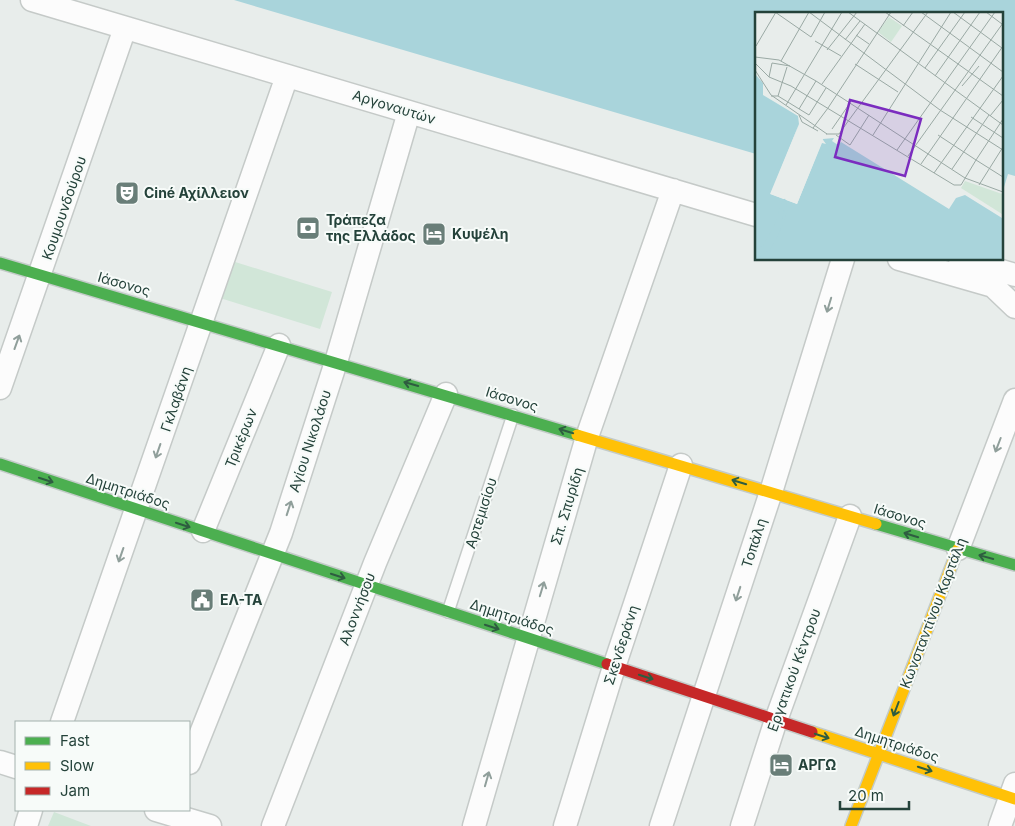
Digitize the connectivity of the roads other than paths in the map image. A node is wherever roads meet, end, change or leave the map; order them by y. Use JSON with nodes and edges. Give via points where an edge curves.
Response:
{"nodes":[{"id":1,"x":32,"y":0,"type":"edge"},
{"id":2,"x":125,"y":28,"type":"junction"},
{"id":3,"x":287,"y":76,"type":"junction"},
{"id":4,"x":409,"y":112,"type":"junction"},
{"id":5,"x":673,"y":190,"type":"junction"},
{"id":6,"x":755,"y":215,"type":"edge"},
{"id":7,"x":843,"y":260,"type":"edge"},
{"id":8,"x":902,"y":260,"type":"edge"},
{"id":9,"x":963,"y":260,"type":"edge"},
{"id":10,"x":0,"y":263,"type":"edge"},
{"id":11,"x":41,"y":275,"type":"junction"},
{"id":12,"x":1015,"y":275,"type":"edge"},
{"id":13,"x":1015,"y":308,"type":"edge"},
{"id":14,"x":203,"y":322,"type":"junction"},
{"id":15,"x":279,"y":345,"type":"junction"},
{"id":16,"x":336,"y":362,"type":"junction"},
{"id":17,"x":0,"y":388,"type":"edge"},
{"id":18,"x":446,"y":394,"type":"junction"},
{"id":19,"x":1015,"y":400,"type":"edge"},
{"id":20,"x":513,"y":415,"type":"junction"},
{"id":21,"x":587,"y":437,"type":"junction"},
{"id":22,"x":0,"y":464,"type":"edge"},
{"id":23,"x":681,"y":465,"type":"junction"},
{"id":24,"x":771,"y":492,"type":"junction"},
{"id":25,"x":137,"y":509,"type":"junction"},
{"id":26,"x":850,"y":516,"type":"junction"},
{"id":27,"x":203,"y":531,"type":"junction"},
{"id":28,"x":958,"y":549,"type":"junction"},
{"id":29,"x":274,"y":554,"type":"junction"},
{"id":30,"x":1015,"y":565,"type":"edge"},
{"id":31,"x":366,"y":585,"type":"junction"},
{"id":32,"x":448,"y":612,"type":"junction"},
{"id":33,"x":527,"y":638,"type":"junction"},
{"id":34,"x":614,"y":667,"type":"junction"},
{"id":35,"x":704,"y":696,"type":"junction"},
{"id":36,"x":776,"y":720,"type":"junction"},
{"id":37,"x":62,"y":721,"type":"edge"},
{"id":38,"x":879,"y":754,"type":"junction"},
{"id":39,"x":190,"y":761,"type":"edge"},
{"id":40,"x":0,"y":762,"type":"edge"},
{"id":41,"x":15,"y":767,"type":"edge"},
{"id":42,"x":1013,"y":793,"type":"edge"},
{"id":43,"x":31,"y":811,"type":"edge"},
{"id":44,"x":165,"y":811,"type":"edge"},
{"id":45,"x":26,"y":826,"type":"edge"},
{"id":46,"x":210,"y":826,"type":"edge"},
{"id":47,"x":273,"y":826,"type":"edge"},
{"id":48,"x":474,"y":826,"type":"edge"},
{"id":49,"x":565,"y":826,"type":"edge"},
{"id":50,"x":661,"y":826,"type":"edge"},
{"id":51,"x":742,"y":826,"type":"edge"},
{"id":52,"x":851,"y":826,"type":"edge"},
{"id":53,"x":1000,"y":826,"type":"edge"}],
"edges":[{"from":1,"to":2,"type":"street","name":"Αργοναυτών"},
{"from":2,"to":3,"type":"street","name":"Αργοναυτών"},
{"from":2,"to":11,"type":"street","name":"Κουμουνδούρου"},
{"from":3,"to":4,"type":"street","name":"Αργοναυτών"},
{"from":3,"to":14,"type":"street","name":"Γκλαβάνη"},
{"from":4,"to":5,"type":"street","name":"Αργοναυτών"},
{"from":4,"to":16,"type":"street","name":"Αγίου Νικολάου"},
{"from":5,"to":6,"type":"street","name":"Αργοναυτών"},
{"from":5,"to":21,"type":"street","name":"Σπ. Σπυρίδη"},
{"from":7,"to":24,"type":"street","name":"Τοπάλη","one_way":true},
{"from":8,"to":13,"type":"street","via":[[993,286]]},
{"from":9,"to":12,"type":"street"},
{"from":10,"to":11,"type":"main road","name":"Ιάσονος"},
{"from":11,"to":14,"type":"main road","name":"Ιάσονος"},
{"from":17,"to":11,"type":"street","name":"Κουμουνδούρου","one_way":true},
{"from":14,"to":15,"type":"main road","name":"Ιάσονος"},
{"from":14,"to":25,"type":"street","name":"Γκλαβάνη","one_way":true},
{"from":15,"to":16,"type":"main road","name":"Ιάσονος"},
{"from":15,"to":27,"type":"street","name":"Τρικέρων"},
{"from":18,"to":16,"type":"main road","name":"Ιάσονος","one_way":true},
{"from":29,"to":16,"type":"street","name":"Αγίου Νικολάου","one_way":true},
{"from":18,"to":20,"type":"main road","name":"Ιάσονος"},
{"from":18,"to":31,"type":"street","name":"Αλοννήσου"},
{"from":19,"to":28,"type":"street","name":"Κωνσταντίνου Καρτάλη","one_way":true},
{"from":21,"to":20,"type":"main road","name":"Ιάσονος","one_way":true},
{"from":20,"to":32,"type":"lane","name":"Αρτεμισίου"},
{"from":21,"to":23,"type":"main road","name":"Ιάσονος"},
{"from":33,"to":21,"type":"street","name":"Σπ. Σπυρίδη","one_way":true},
{"from":22,"to":25,"type":"main road","name":"Δημητριάδος","one_way":true},
{"from":24,"to":23,"type":"main road","name":"Ιάσονος","one_way":true},
{"from":23,"to":34,"type":"street","name":"Σκενδεράνη"},
{"from":24,"to":26,"type":"main road","name":"Ιάσονος"},
{"from":24,"to":35,"type":"street","name":"Τοπάλη","one_way":true},
{"from":25,"to":27,"type":"main road","name":"Δημητριάδος","one_way":true},
{"from":25,"to":37,"type":"street","name":"Γκλαβάνη","one_way":true},
{"from":28,"to":26,"type":"main road","name":"Ιάσονος","one_way":true},
{"from":26,"to":36,"type":"street","name":"Εργατικού Κέντρου"},
{"from":27,"to":29,"type":"main road","name":"Δημητριάδος"},
{"from":30,"to":28,"type":"main road","name":"Ιάσονος","one_way":true},
{"from":28,"to":38,"type":"main road","name":"Κωνσταντίνου Καρτάλη","one_way":true},
{"from":29,"to":31,"type":"main road","name":"Δημητριάδος","one_way":true},
{"from":29,"to":39,"type":"street","name":"Αγίου Νικολάου"},
{"from":31,"to":32,"type":"main road","name":"Δημητριάδος"},
{"from":31,"to":47,"type":"street","name":"Αλοννήσου"},
{"from":32,"to":33,"type":"main road","name":"Δημητριάδος","one_way":true},
{"from":33,"to":34,"type":"main road","name":"Δημητριάδος"},
{"from":48,"to":33,"type":"street","name":"Σπ. Σπυρίδη","one_way":true},
{"from":34,"to":35,"type":"main road","name":"Δημητριάδος","one_way":true},
{"from":34,"to":49,"type":"street","name":"Σκενδεράνη"},
{"from":35,"to":36,"type":"main road","name":"Δημητριάδος"},
{"from":35,"to":50,"type":"street","name":"Τοπάλη"},
{"from":36,"to":38,"type":"main road","name":"Δημητριάδος","one_way":true},
{"from":36,"to":51,"type":"street","name":"Εργατικού Κέντρου"},
{"from":38,"to":42,"type":"main road","name":"Δημητριάδος","one_way":true},
{"from":38,"to":52,"type":"main road","name":"Κωνσταντίνου Καρτάλη"},
{"from":40,"to":41,"type":"street"},
{"from":42,"to":53,"type":"street"},
{"from":43,"to":45,"type":"street"},
{"from":44,"to":46,"type":"street"}]}
